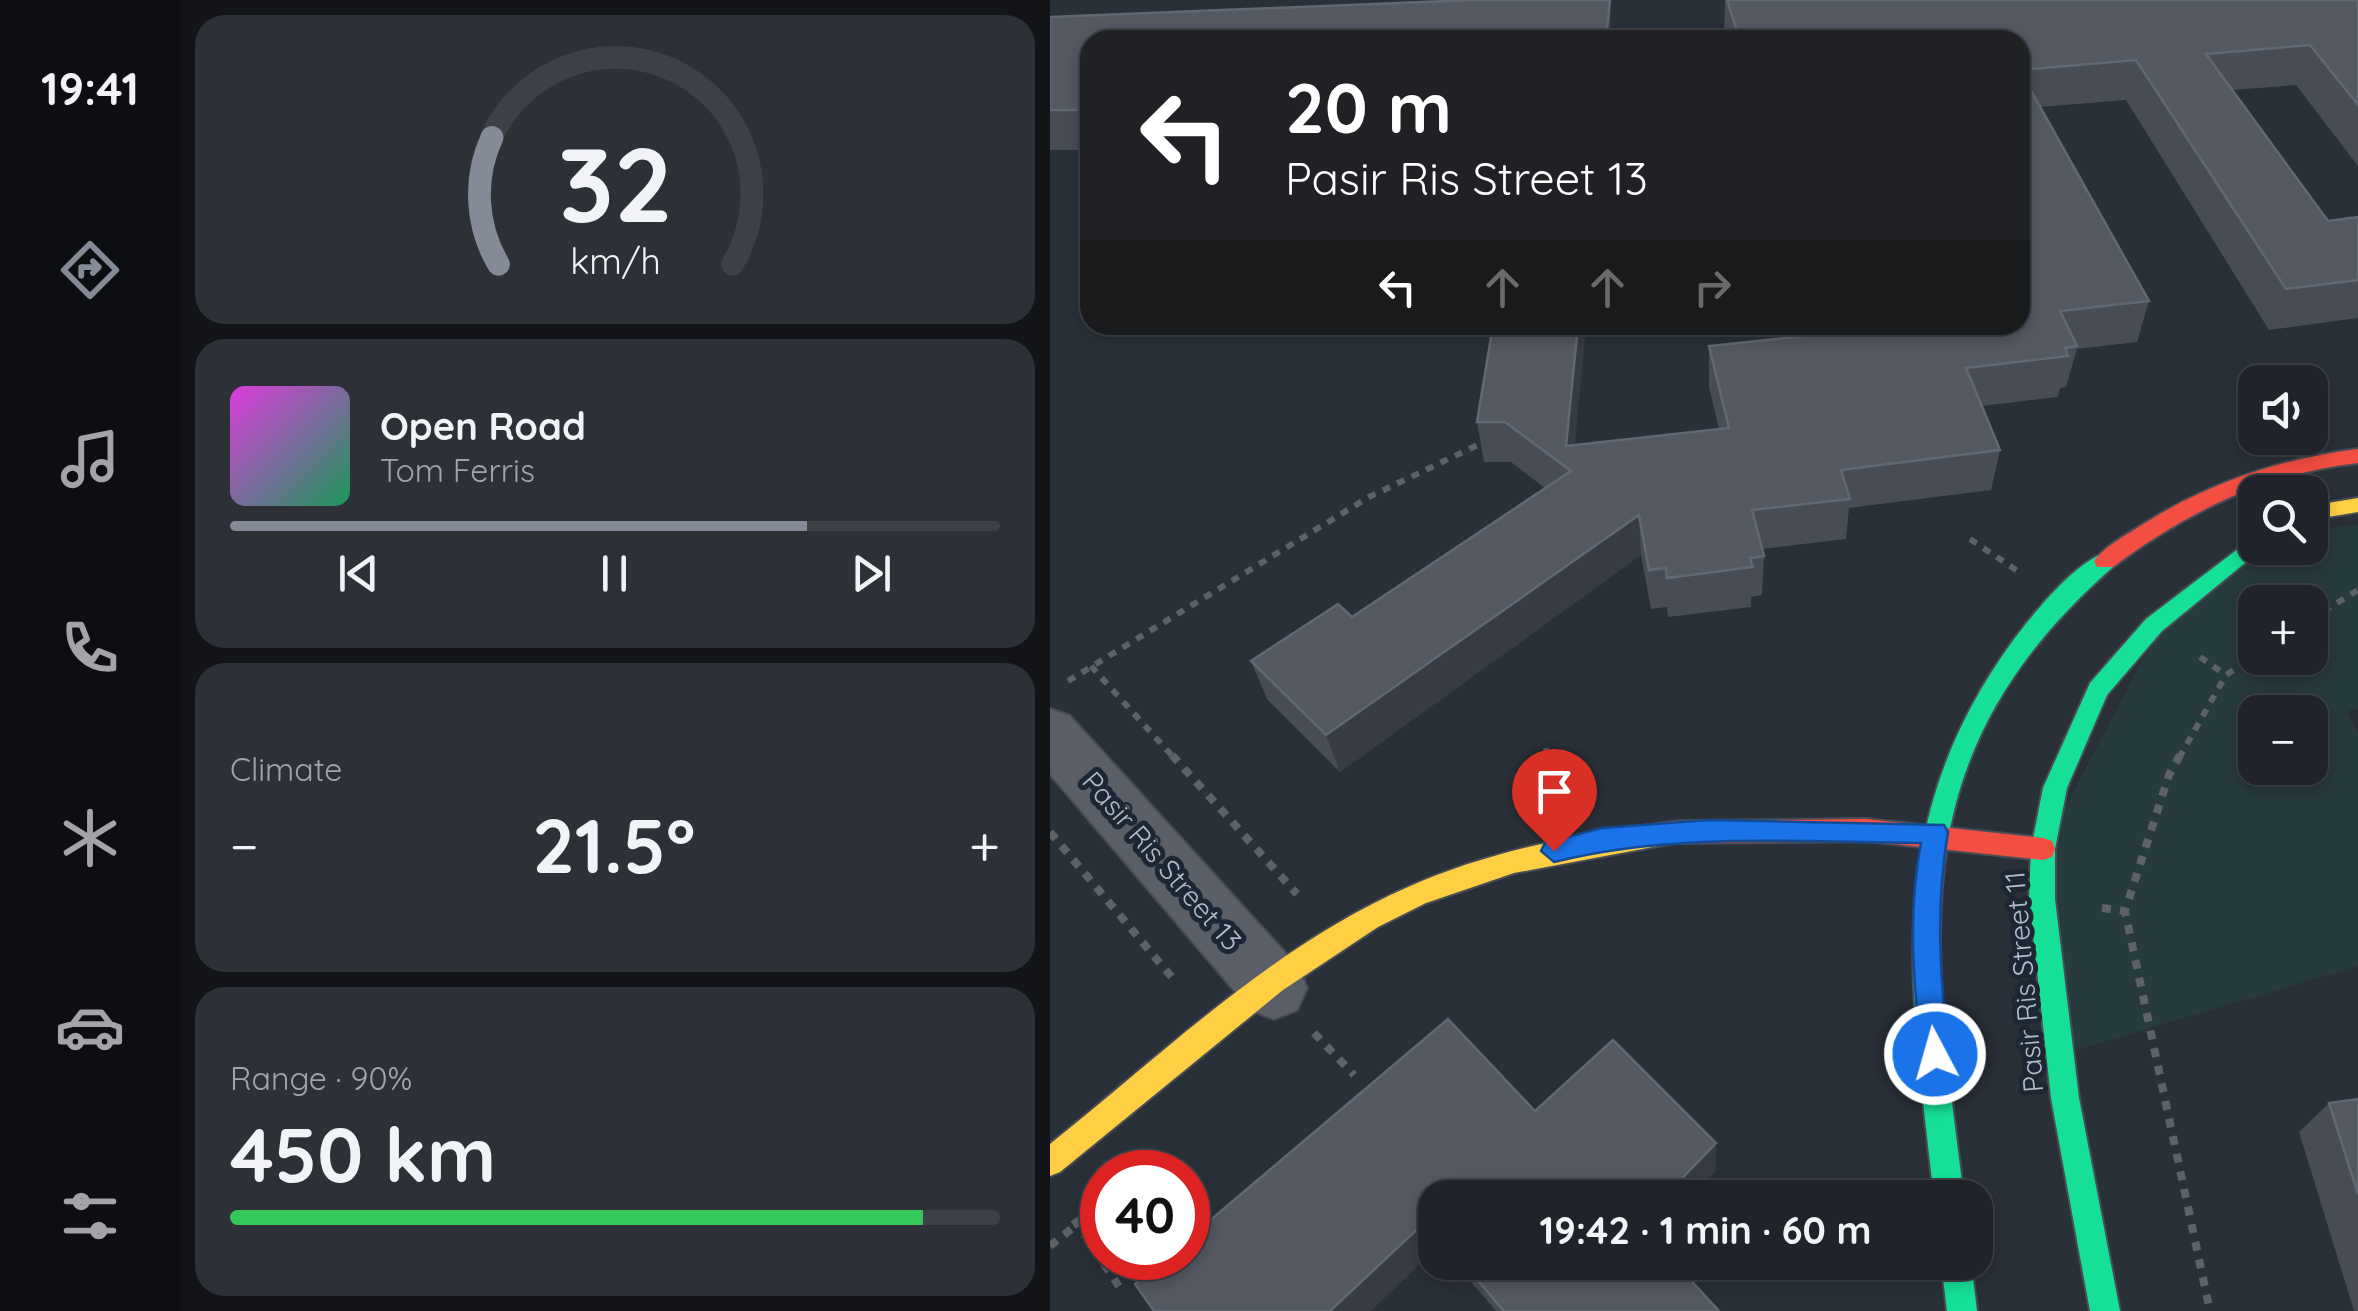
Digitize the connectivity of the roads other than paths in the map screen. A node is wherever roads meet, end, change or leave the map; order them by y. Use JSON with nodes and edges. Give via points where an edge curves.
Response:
{"nodes":[{"id":1,"x":2358,"y":456,"type":"edge"},
{"id":2,"x":2358,"y":505,"type":"edge"},
{"id":3,"x":2328,"y":510,"type":"edge"},
{"id":4,"x":2238,"y":557,"type":"edge"},
{"id":5,"x":1057,"y":708,"type":"edge"},
{"id":6,"x":1935,"y":832,"type":"junction"},
{"id":7,"x":2042,"y":849,"type":"junction"},
{"id":8,"x":1274,"y":988,"type":"junction"},
{"id":9,"x":1050,"y":1162,"type":"edge"},
{"id":10,"x":1948,"y":1180,"type":"edge"},
{"id":11,"x":1958,"y":1280,"type":"edge"},
{"id":12,"x":1962,"y":1311,"type":"edge"},
{"id":13,"x":2105,"y":1311,"type":"edge"}],
"edges":[{"from":1,"to":6,"type":"street","via":[[2276,469],[2162,522],[2087,577],[2038,622],[2001,674],[1948,786]]},
{"from":2,"to":3,"type":"street"},
{"from":4,"to":7,"type":"street","name":"Pasir Ris Street 11","via":[[2154,624],[2098,690],[2054,788]]},
{"from":5,"to":8,"type":"street","name":"Pasir Ris Street 13"},
{"from":6,"to":7,"type":"street"},
{"from":6,"to":8,"type":"street","via":[[1794,828],[1602,839],[1501,864],[1392,909],[1338,939]]},
{"from":6,"to":10,"type":"street","via":[[1924,947]]},
{"from":7,"to":13,"type":"street","name":"Pasir Ris Street 11","via":[[2065,1098]]},
{"from":8,"to":9,"type":"street"},
{"from":11,"to":12,"type":"street"}]}
